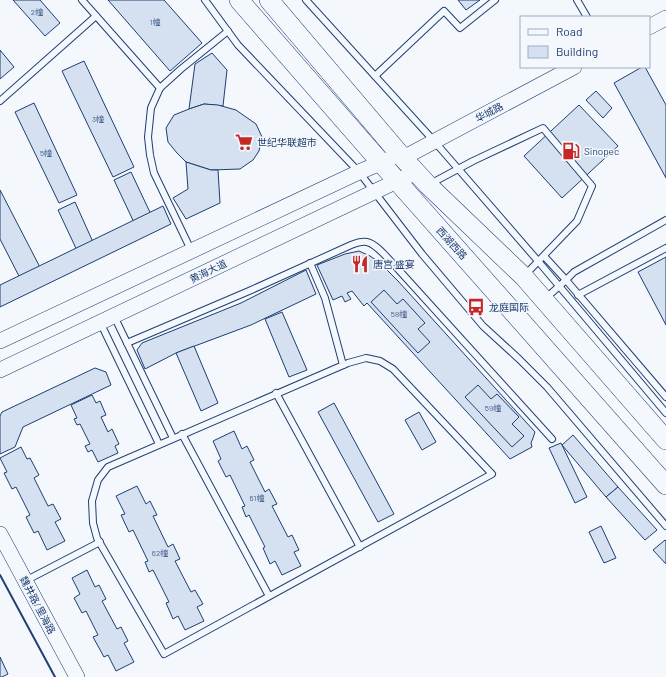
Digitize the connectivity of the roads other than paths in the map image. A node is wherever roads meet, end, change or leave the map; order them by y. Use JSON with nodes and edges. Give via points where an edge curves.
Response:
{"nodes":[{"id":1,"x":82,"y":0,"type":"edge"},
{"id":2,"x":205,"y":0,"type":"edge"},
{"id":3,"x":238,"y":0,"type":"edge"},
{"id":4,"x":269,"y":0,"type":"edge"},
{"id":5,"x":306,"y":0,"type":"edge"},
{"id":6,"x":495,"y":0,"type":"edge"},
{"id":7,"x":577,"y":0,"type":"edge"},
{"id":8,"x":96,"y":16,"type":"junction"},
{"id":9,"x":586,"y":16,"type":"edge"},
{"id":10,"x":666,"y":18,"type":"edge"},
{"id":11,"x":650,"y":26,"type":"edge"},
{"id":12,"x":228,"y":31,"type":"junction"},
{"id":13,"x":572,"y":68,"type":"edge"},
{"id":14,"x":375,"y":76,"type":"junction"},
{"id":15,"x":160,"y":88,"type":"junction"},
{"id":16,"x":0,"y":101,"type":"edge"},
{"id":17,"x":434,"y":141,"type":"junction"},
{"id":18,"x":402,"y":156,"type":"junction"},
{"id":19,"x":381,"y":163,"type":"junction"},
{"id":20,"x":458,"y":169,"type":"junction"},
{"id":21,"x":359,"y":172,"type":"junction"},
{"id":22,"x":422,"y":178,"type":"junction"},
{"id":23,"x":396,"y":181,"type":"junction"},
{"id":24,"x":374,"y":192,"type":"junction"},
{"id":25,"x":666,"y":220,"type":"edge"},
{"id":26,"x":666,"y":248,"type":"edge"},
{"id":27,"x":192,"y":251,"type":"junction"},
{"id":28,"x":544,"y":256,"type":"junction"},
{"id":29,"x":538,"y":261,"type":"junction"},
{"id":30,"x":310,"y":263,"type":"junction"},
{"id":31,"x":524,"y":277,"type":"junction"},
{"id":32,"x":566,"y":280,"type":"junction"},
{"id":33,"x":559,"y":286,"type":"junction"},
{"id":34,"x":578,"y":294,"type":"junction"},
{"id":35,"x":544,"y":299,"type":"junction"},
{"id":36,"x":114,"y":316,"type":"junction"},
{"id":37,"x":100,"y":322,"type":"junction"},
{"id":38,"x":0,"y":341,"type":"edge"},
{"id":39,"x":127,"y":343,"type":"junction"},
{"id":40,"x":343,"y":365,"type":"junction"},
{"id":41,"x":0,"y":370,"type":"edge"},
{"id":42,"x":276,"y":393,"type":"junction"},
{"id":43,"x":666,"y":397,"type":"edge"},
{"id":44,"x":666,"y":413,"type":"edge"},
{"id":45,"x":182,"y":434,"type":"junction"},
{"id":46,"x":173,"y":438,"type":"junction"},
{"id":47,"x":666,"y":438,"type":"edge"},
{"id":48,"x":552,"y":439,"type":"dead end"},
{"id":49,"x":159,"y":444,"type":"junction"},
{"id":50,"x":666,"y":485,"type":"edge"},
{"id":51,"x":666,"y":526,"type":"edge"},
{"id":52,"x":0,"y":534,"type":"edge"},
{"id":53,"x":100,"y":542,"type":"junction"},
{"id":54,"x":360,"y":546,"type":"junction"},
{"id":55,"x":25,"y":581,"type":"junction"},
{"id":56,"x":269,"y":596,"type":"junction"},
{"id":57,"x":77,"y":677,"type":"edge"}],
"edges":[{"from":1,"to":8,"type":"lane"},
{"from":2,"to":12,"type":"lane"},
{"from":3,"to":19,"type":"main road","name":"西湖西路"},
{"from":4,"to":18,"type":"main road"},
{"from":5,"to":14,"type":"lane"},
{"from":6,"to":14,"type":"lane","via":[[460,28],[444,11]]},
{"from":7,"to":9,"type":"lane"},
{"from":8,"to":15,"type":"lane"},
{"from":8,"to":16,"type":"lane"},
{"from":10,"to":11,"type":"street"},
{"from":12,"to":15,"type":"lane"},
{"from":12,"to":21,"type":"lane","via":[[238,45]]},
{"from":13,"to":17,"type":"street","name":"华城路"},
{"from":14,"to":17,"type":"lane"},
{"from":15,"to":27,"type":"lane","via":[[151,108],[148,137],[150,155],[154,173]]},
{"from":17,"to":18,"type":"street","name":"华城路"},
{"from":17,"to":20,"type":"lane"},
{"from":18,"to":19,"type":"street"},
{"from":18,"to":22,"type":"main road"},
{"from":19,"to":21,"type":"street"},
{"from":19,"to":23,"type":"main road","name":"西湖西路"},
{"from":20,"to":22,"type":"lane"},
{"from":20,"to":28,"type":"lane","via":[[543,128],[592,186],[577,221]]},
{"from":20,"to":29,"type":"lane"},
{"from":21,"to":24,"type":"lane"},
{"from":21,"to":27,"type":"street"},
{"from":22,"to":23,"type":"street","name":"黄海大道"},
{"from":22,"to":31,"type":"main road"},
{"from":23,"to":24,"type":"street","name":"黄海大道"},
{"from":23,"to":50,"type":"main road","name":"西湖西路"},
{"from":24,"to":36,"type":"street","name":"黄海大道"},
{"from":24,"to":51,"type":"lane","via":[[422,254],[484,326],[547,387]]},
{"from":25,"to":32,"type":"lane","via":[[574,272]]},
{"from":26,"to":34,"type":"lane"},
{"from":27,"to":38,"type":"street"},
{"from":28,"to":29,"type":"lane"},
{"from":28,"to":32,"type":"lane"},
{"from":29,"to":31,"type":"lane"},
{"from":29,"to":33,"type":"lane"},
{"from":30,"to":39,"type":"lane"},
{"from":30,"to":40,"type":"lane","via":[[325,298]]},
{"from":30,"to":48,"type":"lane","via":[[361,242],[368,242],[376,247]]},
{"from":31,"to":35,"type":"main road"},
{"from":32,"to":33,"type":"lane"},
{"from":32,"to":34,"type":"lane"},
{"from":33,"to":35,"type":"lane"},
{"from":33,"to":44,"type":"lane"},
{"from":34,"to":43,"type":"lane"},
{"from":35,"to":47,"type":"main road"},
{"from":36,"to":37,"type":"street","name":"黄海大道"},
{"from":36,"to":39,"type":"lane"},
{"from":37,"to":41,"type":"street","name":"黄海大道"},
{"from":37,"to":49,"type":"lane"},
{"from":39,"to":46,"type":"lane"},
{"from":40,"to":42,"type":"lane"},
{"from":40,"to":54,"type":"lane","via":[[366,358],[380,361],[393,369],[492,474]]},
{"from":42,"to":45,"type":"lane"},
{"from":42,"to":54,"type":"lane"},
{"from":45,"to":46,"type":"lane"},
{"from":45,"to":56,"type":"lane"},
{"from":46,"to":49,"type":"lane"},
{"from":49,"to":53,"type":"lane","via":[[108,467],[98,480],[92,501],[93,523]]},
{"from":52,"to":55,"type":"street","name":"魏井路/里海路"},
{"from":53,"to":55,"type":"lane"},
{"from":53,"to":56,"type":"lane","via":[[164,654]]},
{"from":54,"to":56,"type":"lane"},
{"from":55,"to":57,"type":"street","name":"魏井路/里海路"}]}
